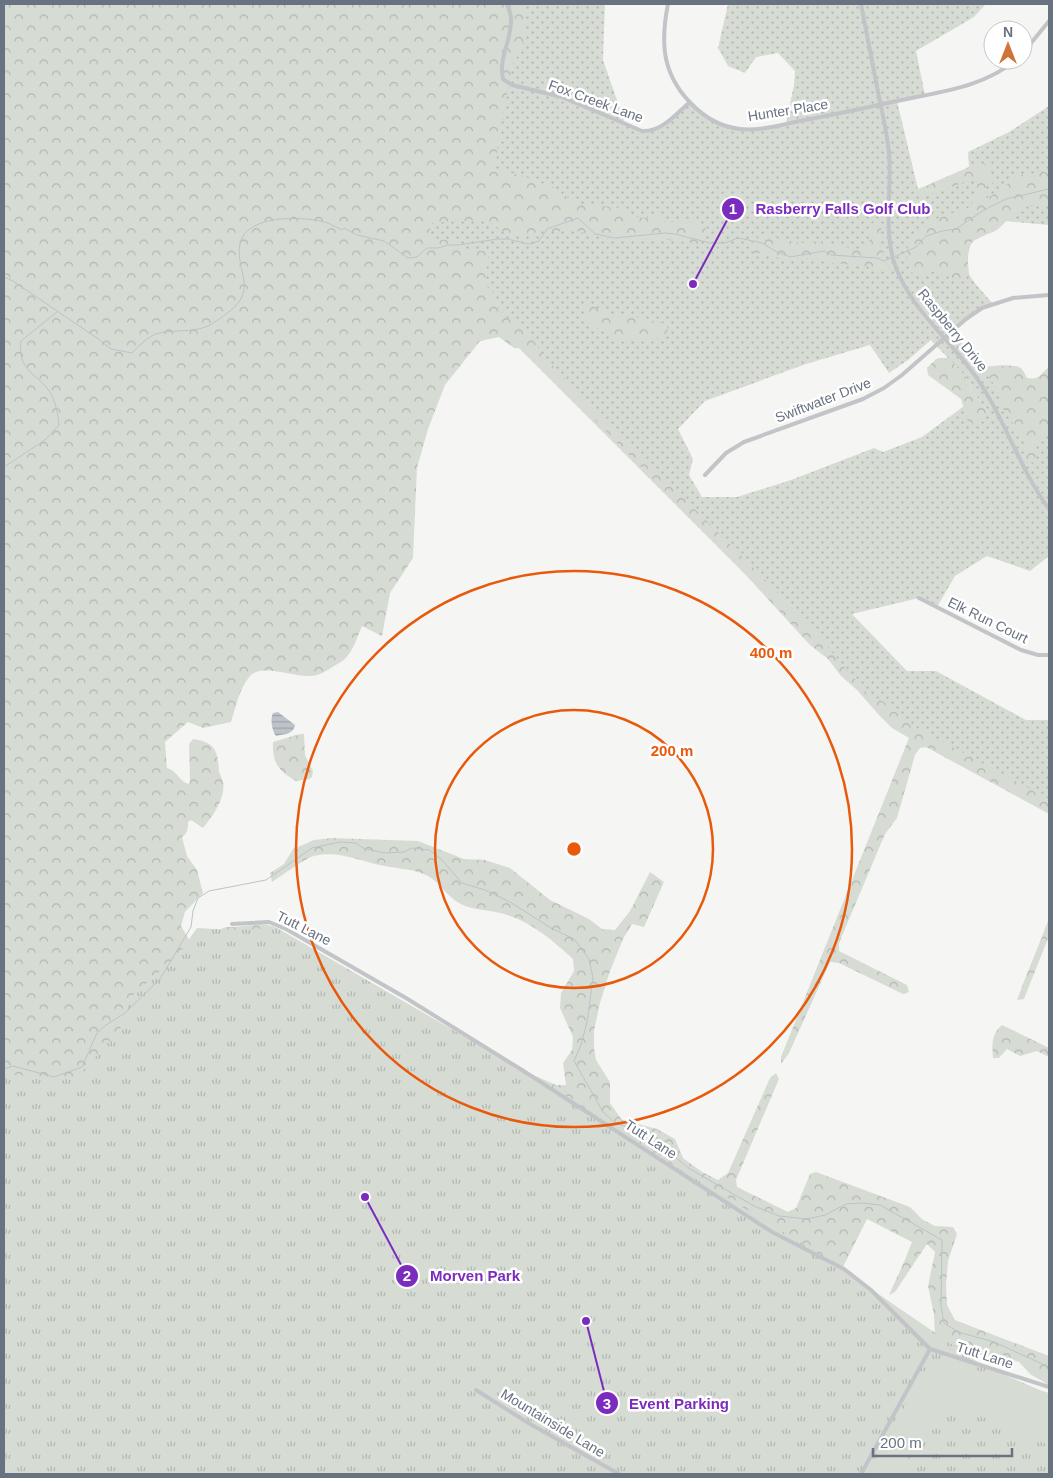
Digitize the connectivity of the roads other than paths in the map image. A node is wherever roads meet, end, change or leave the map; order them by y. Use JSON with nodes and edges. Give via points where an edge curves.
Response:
{"nodes":[{"id":1,"x":507,"y":4,"type":"edge"},
{"id":2,"x":668,"y":4,"type":"edge"},
{"id":3,"x":861,"y":4,"type":"edge"},
{"id":4,"x":1049,"y":21,"type":"edge"},
{"id":5,"x":1033,"y":41,"type":"edge"},
{"id":6,"x":1002,"y":70,"type":"edge"},
{"id":7,"x":690,"y":102,"type":"junction"},
{"id":8,"x":881,"y":105,"type":"junction"},
{"id":9,"x":1049,"y":295,"type":"edge"},
{"id":10,"x":945,"y":337,"type":"junction"},
{"id":11,"x":705,"y":475,"type":"dead end"},
{"id":12,"x":1049,"y":509,"type":"edge"},
{"id":13,"x":919,"y":598,"type":"dead end"},
{"id":14,"x":1049,"y":655,"type":"edge"},
{"id":15,"x":232,"y":924,"type":"dead end"},
{"id":16,"x":930,"y":1348,"type":"junction"},
{"id":17,"x":1049,"y":1387,"type":"edge"},
{"id":18,"x":476,"y":1390,"type":"dead end"},
{"id":19,"x":617,"y":1474,"type":"edge"},
{"id":20,"x":861,"y":1474,"type":"edge"}],
"edges":[{"from":1,"to":7,"type":"street","name":"Fox Creek Lane","via":[[512,21],[502,59],[502,74],[503,79],[512,85],[562,97],[642,131],[659,128]]},
{"from":2,"to":7,"type":"street","name":"Hunter Place","via":[[665,53],[672,76]]},
{"from":3,"to":8,"type":"street","name":"Raspberry Drive"},
{"from":4,"to":5,"type":"street"},
{"from":6,"to":8,"type":"street","name":"Hunter Place","via":[[976,84]]},
{"from":7,"to":8,"type":"street","name":"Hunter Place","via":[[724,125],[738,129]]},
{"from":8,"to":10,"type":"street","name":"Raspberry Drive","via":[[889,153],[888,218],[894,261],[911,296]]},
{"from":9,"to":10,"type":"street","name":"Swiftwater Drive","via":[[1013,298],[993,304],[966,319]]},
{"from":10,"to":11,"type":"street","name":"Swiftwater Drive","via":[[884,388],[863,399],[744,442],[726,453]]},
{"from":10,"to":12,"type":"street","name":"Raspberry Drive","via":[[990,399],[1030,479]]},
{"from":13,"to":14,"type":"street","name":"Elk Run Court","via":[[1014,647]]},
{"from":15,"to":16,"type":"street","name":"Tutt Lane","via":[[269,922],[286,928],[406,998],[602,1120],[772,1232],[844,1270],[871,1290]]},
{"from":16,"to":17,"type":"street","name":"Tutt Lane"},
{"from":16,"to":20,"type":"street"},
{"from":18,"to":19,"type":"street","name":"Mountainside Lane"}]}
